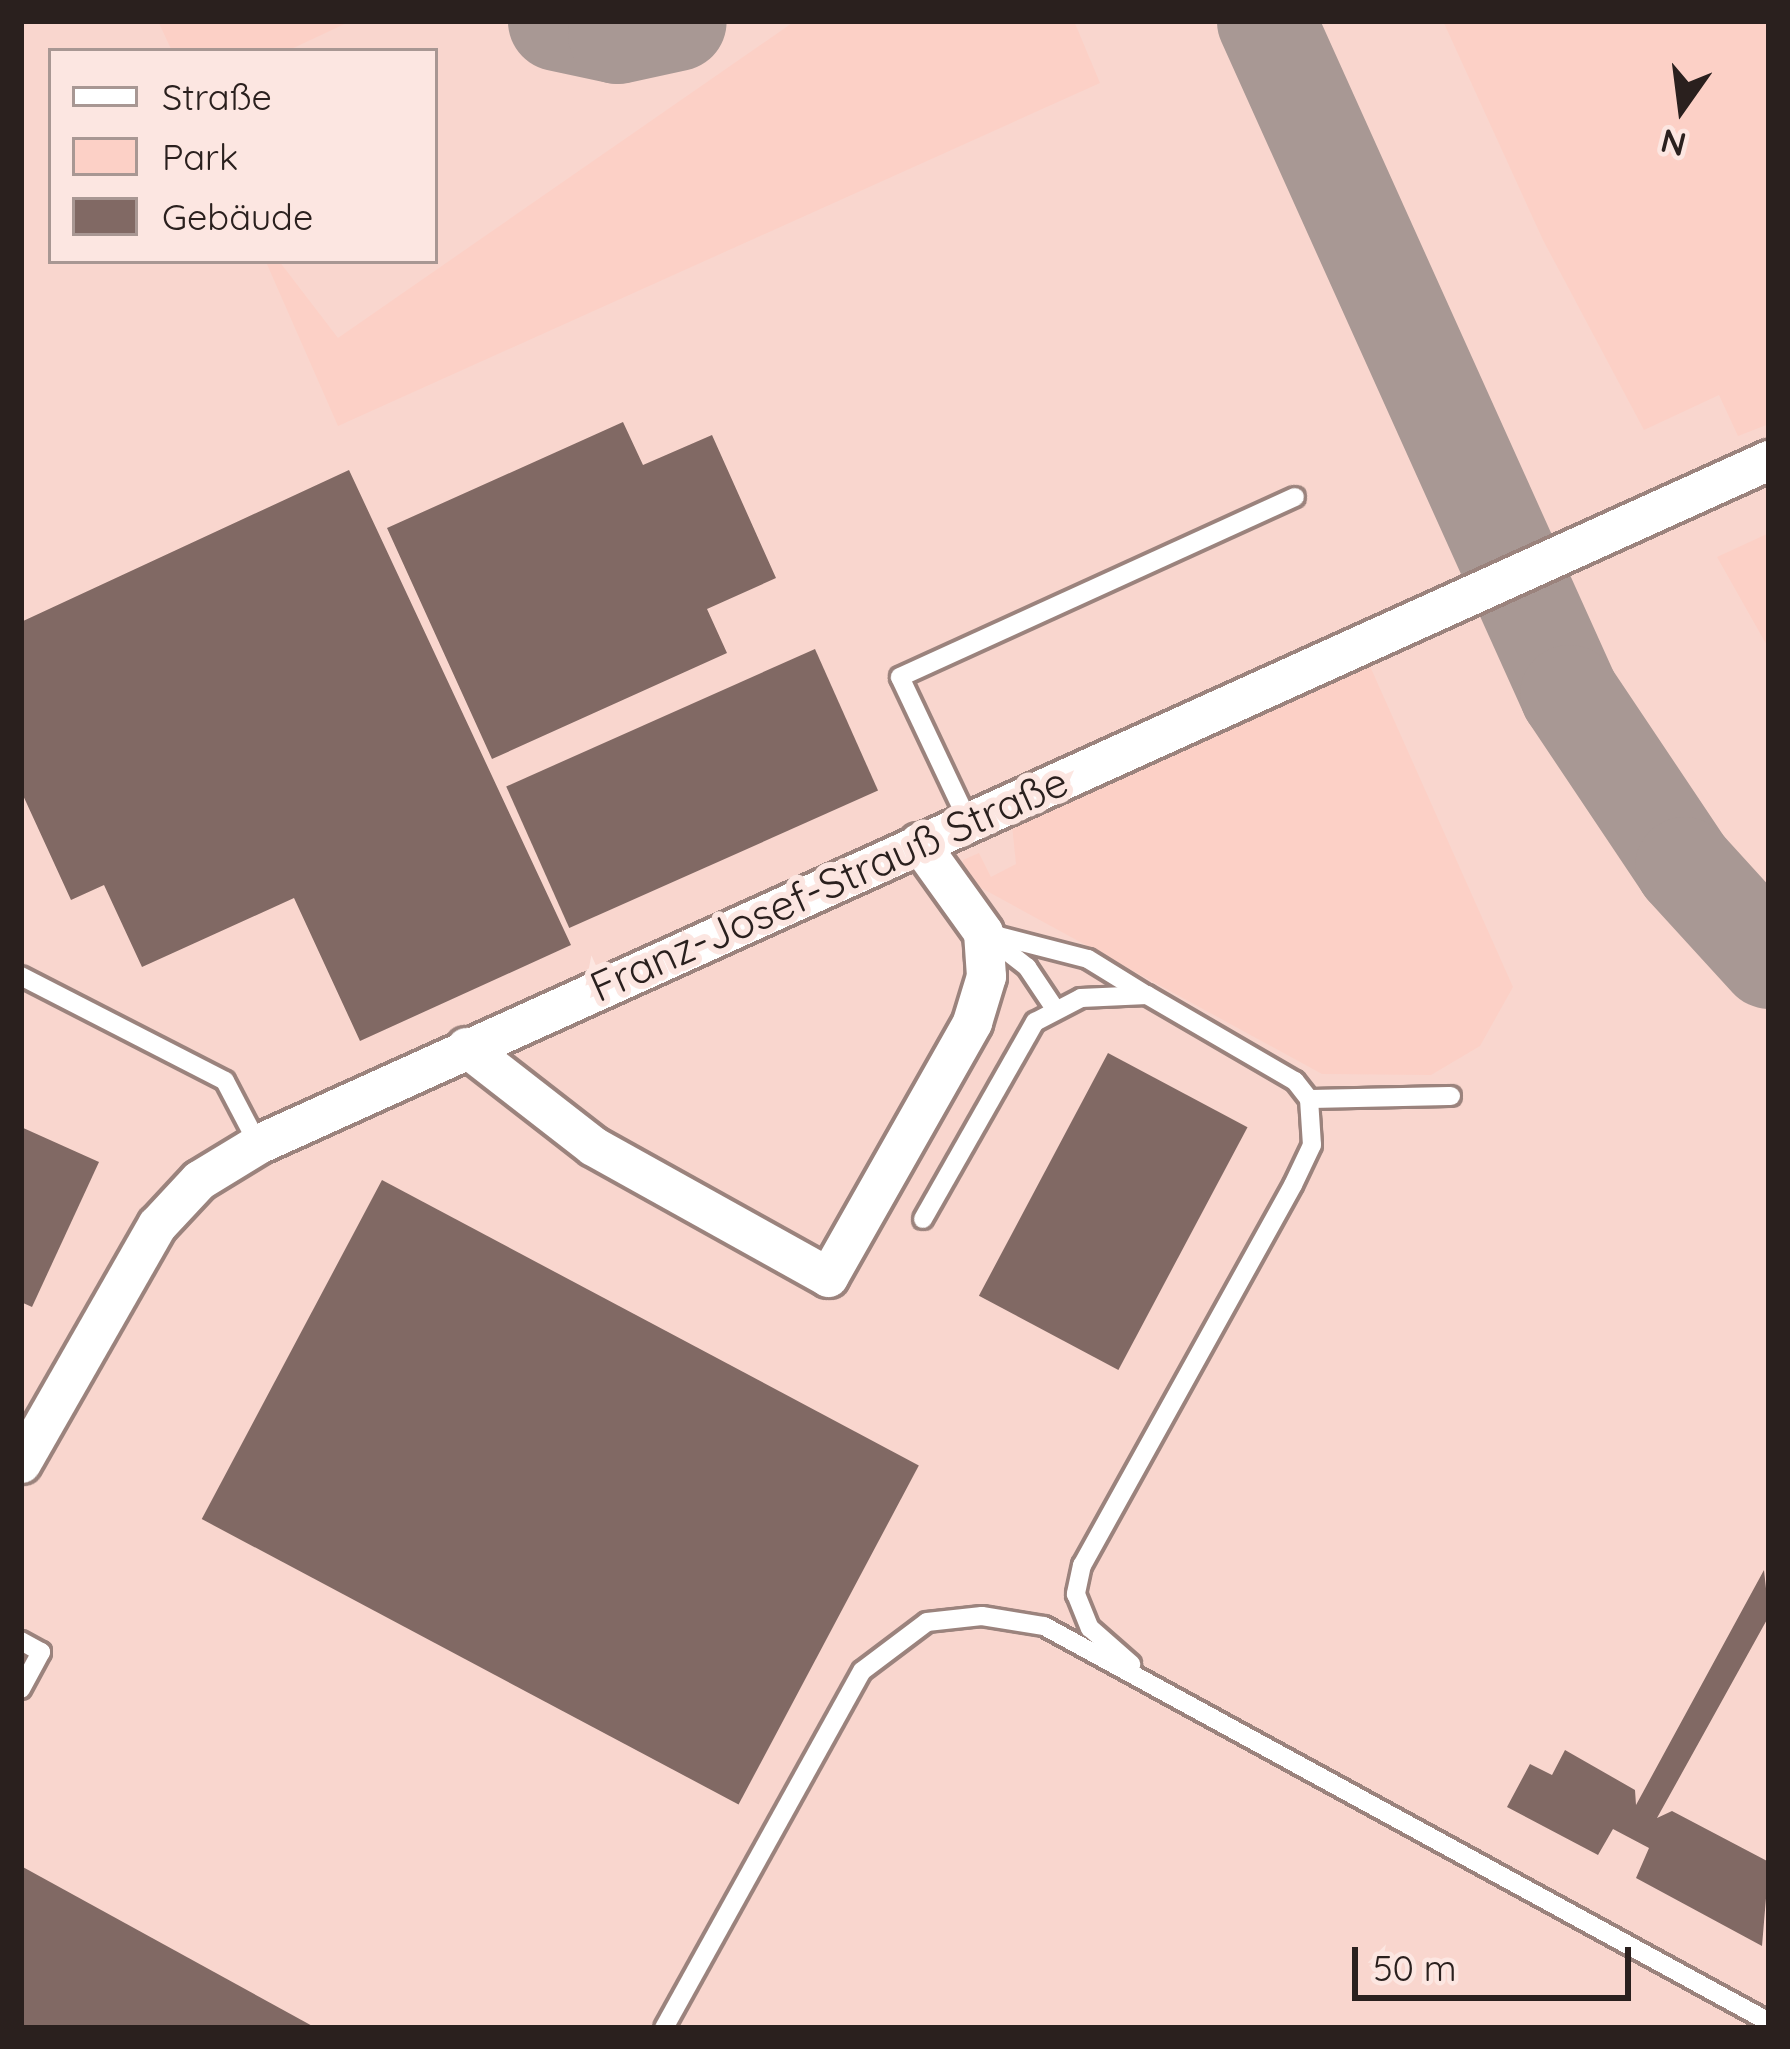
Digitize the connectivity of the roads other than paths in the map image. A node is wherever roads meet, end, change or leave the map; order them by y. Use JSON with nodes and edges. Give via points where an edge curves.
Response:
{"nodes":[{"id":1,"x":1769,"y":460,"type":"edge"},
{"id":2,"x":1295,"y":497,"type":"dead end"},
{"id":3,"x":968,"y":821,"type":"junction"},
{"id":4,"x":920,"y":843,"type":"junction"},
{"id":5,"x":982,"y":932,"type":"junction"},
{"id":6,"x":21,"y":976,"type":"edge"},
{"id":7,"x":1147,"y":995,"type":"junction"},
{"id":8,"x":1054,"y":1009,"type":"junction"},
{"id":9,"x":466,"y":1047,"type":"junction"},
{"id":10,"x":1451,"y":1096,"type":"dead end"},
{"id":11,"x":1309,"y":1099,"type":"junction"},
{"id":12,"x":258,"y":1144,"type":"junction"},
{"id":13,"x":923,"y":1219,"type":"dead end"},
{"id":14,"x":34,"y":1411,"type":"edge"},
{"id":15,"x":21,"y":1463,"type":"edge"},
{"id":16,"x":21,"y":1641,"type":"edge"},
{"id":17,"x":1153,"y":1683,"type":"junction"},
{"id":18,"x":21,"y":1689,"type":"edge"},
{"id":19,"x":1769,"y":2022,"type":"edge"},
{"id":20,"x":664,"y":2028,"type":"edge"}],
"edges":[{"from":1,"to":3,"type":"street","name":"Franz-Josef-Strauß Straße"},
{"from":2,"to":3,"type":"lane","via":[[900,676]]},
{"from":3,"to":4,"type":"street","name":"Franz-Josef-Strauß Straße"},
{"from":4,"to":5,"type":"street","via":[[946,894]]},
{"from":4,"to":9,"type":"street","name":"Franz-Josef-Strauß Straße"},
{"from":5,"to":7,"type":"lane","via":[[1088,959]]},
{"from":5,"to":8,"type":"lane","via":[[1028,967]]},
{"from":5,"to":9,"type":"street","via":[[986,976],[972,1022],[828,1277],[592,1146]]},
{"from":6,"to":12,"type":"lane","via":[[225,1081]]},
{"from":7,"to":8,"type":"lane"},
{"from":7,"to":11,"type":"lane","via":[[1294,1081]]},
{"from":8,"to":13,"type":"lane","via":[[1035,1022]]},
{"from":9,"to":12,"type":"street","name":"Franz-Josef-Strauß Straße"},
{"from":10,"to":11,"type":"lane"},
{"from":11,"to":17,"type":"lane","via":[[1312,1145],[1293,1185],[1082,1565],[1076,1594],[1090,1628]]},
{"from":12,"to":14,"type":"street","name":"Franz-Josef-Strauß Straße","via":[[199,1180],[157,1225]]},
{"from":14,"to":15,"type":"street","name":"Franz-Josef-Strauß Straße"},
{"from":16,"to":18,"type":"lane","via":[[41,1652]]},
{"from":17,"to":19,"type":"lane"},
{"from":17,"to":20,"type":"lane","via":[[1044,1626],[982,1616],[927,1622],[889,1642],[862,1671]]}]}
